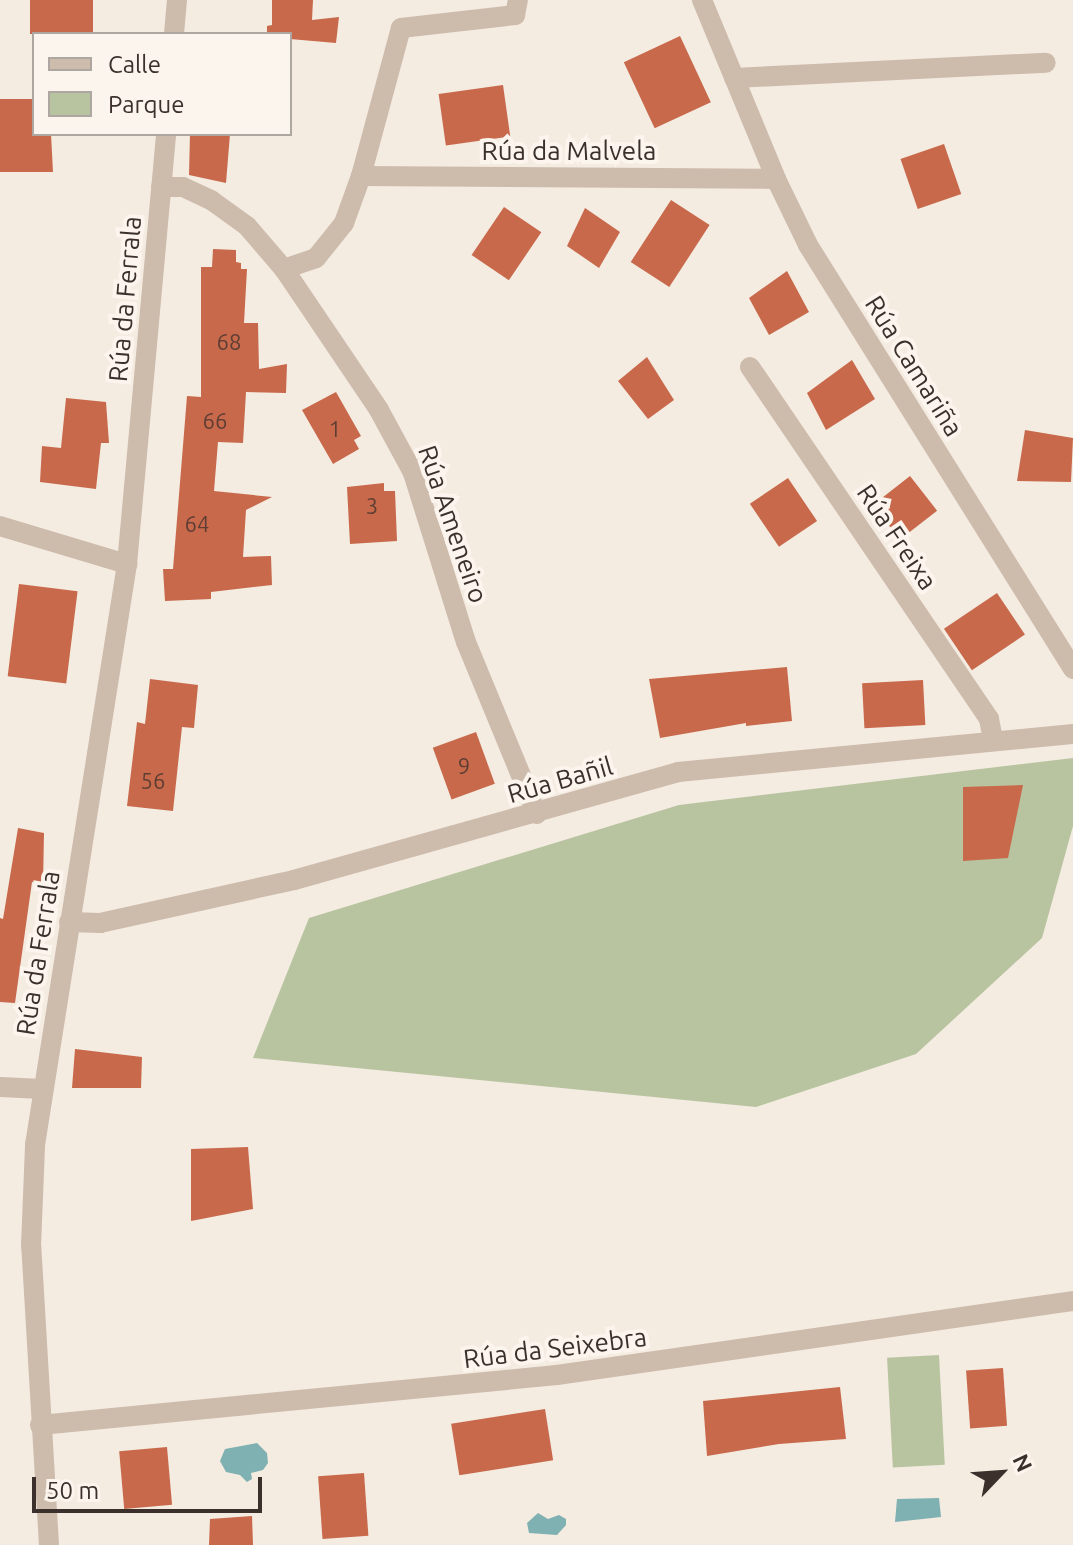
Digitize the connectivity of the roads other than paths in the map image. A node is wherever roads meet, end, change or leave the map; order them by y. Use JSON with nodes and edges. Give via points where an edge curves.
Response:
{"nodes":[{"id":1,"x":177,"y":0,"type":"edge"},
{"id":2,"x":518,"y":0,"type":"edge"},
{"id":3,"x":702,"y":0,"type":"edge"},
{"id":4,"x":174,"y":32,"type":"edge"},
{"id":5,"x":1046,"y":63,"type":"dead end"},
{"id":6,"x":734,"y":78,"type":"junction"},
{"id":7,"x":166,"y":136,"type":"edge"},
{"id":8,"x":361,"y":176,"type":"junction"},
{"id":9,"x":776,"y":179,"type":"junction"},
{"id":10,"x":161,"y":187,"type":"junction"},
{"id":11,"x":284,"y":269,"type":"junction"},
{"id":12,"x":750,"y":367,"type":"dead end"},
{"id":13,"x":0,"y":526,"type":"edge"},
{"id":14,"x":127,"y":564,"type":"junction"},
{"id":15,"x":1073,"y":669,"type":"edge"},
{"id":16,"x":1073,"y":734,"type":"edge"},
{"id":17,"x":993,"y":740,"type":"junction"},
{"id":18,"x":537,"y":814,"type":"junction"},
{"id":19,"x":69,"y":922,"type":"junction"},
{"id":20,"x":0,"y":1087,"type":"edge"},
{"id":21,"x":42,"y":1089,"type":"junction"},
{"id":22,"x":1073,"y":1301,"type":"edge"},
{"id":23,"x":40,"y":1425,"type":"junction"},
{"id":24,"x":49,"y":1545,"type":"edge"}],
"edges":[{"from":1,"to":4,"type":"street"},
{"from":2,"to":8,"type":"street","via":[[515,15],[401,28]]},
{"from":3,"to":6,"type":"street","name":"Rúa Camariña"},
{"from":5,"to":6,"type":"street"},
{"from":6,"to":9,"type":"street","name":"Rúa Camariña"},
{"from":7,"to":10,"type":"street","name":"Rúa da Ferrala"},
{"from":8,"to":9,"type":"street","name":"Rúa da Malvela"},
{"from":8,"to":11,"type":"street","via":[[344,223],[316,258]]},
{"from":9,"to":15,"type":"street","name":"Rúa Camariña","via":[[808,245]]},
{"from":10,"to":11,"type":"street","via":[[183,187],[211,200],[247,226]]},
{"from":10,"to":14,"type":"street","name":"Rúa da Ferrala"},
{"from":11,"to":18,"type":"street","name":"Rúa Ameneiro","via":[[379,410],[413,473],[466,642]]},
{"from":12,"to":17,"type":"street","name":"Rúa Freixa","via":[[989,719]]},
{"from":13,"to":14,"type":"street"},
{"from":14,"to":19,"type":"street","name":"Rúa da Ferrala"},
{"from":16,"to":17,"type":"street","name":"Rúa Bañil"},
{"from":17,"to":18,"type":"street","name":"Rúa Bañil","via":[[678,772]]},
{"from":18,"to":19,"type":"street","name":"Rúa Bañil","via":[[294,880],[100,923]]},
{"from":19,"to":21,"type":"street","name":"Rúa da Ferrala"},
{"from":20,"to":21,"type":"street"},
{"from":21,"to":23,"type":"street","name":"Rúa da Ferrala","via":[[31,1246]]},
{"from":22,"to":23,"type":"street","name":"Rúa da Seixebra","via":[[557,1375]]},
{"from":23,"to":24,"type":"street","name":"Rúa da Ferrala"}]}
